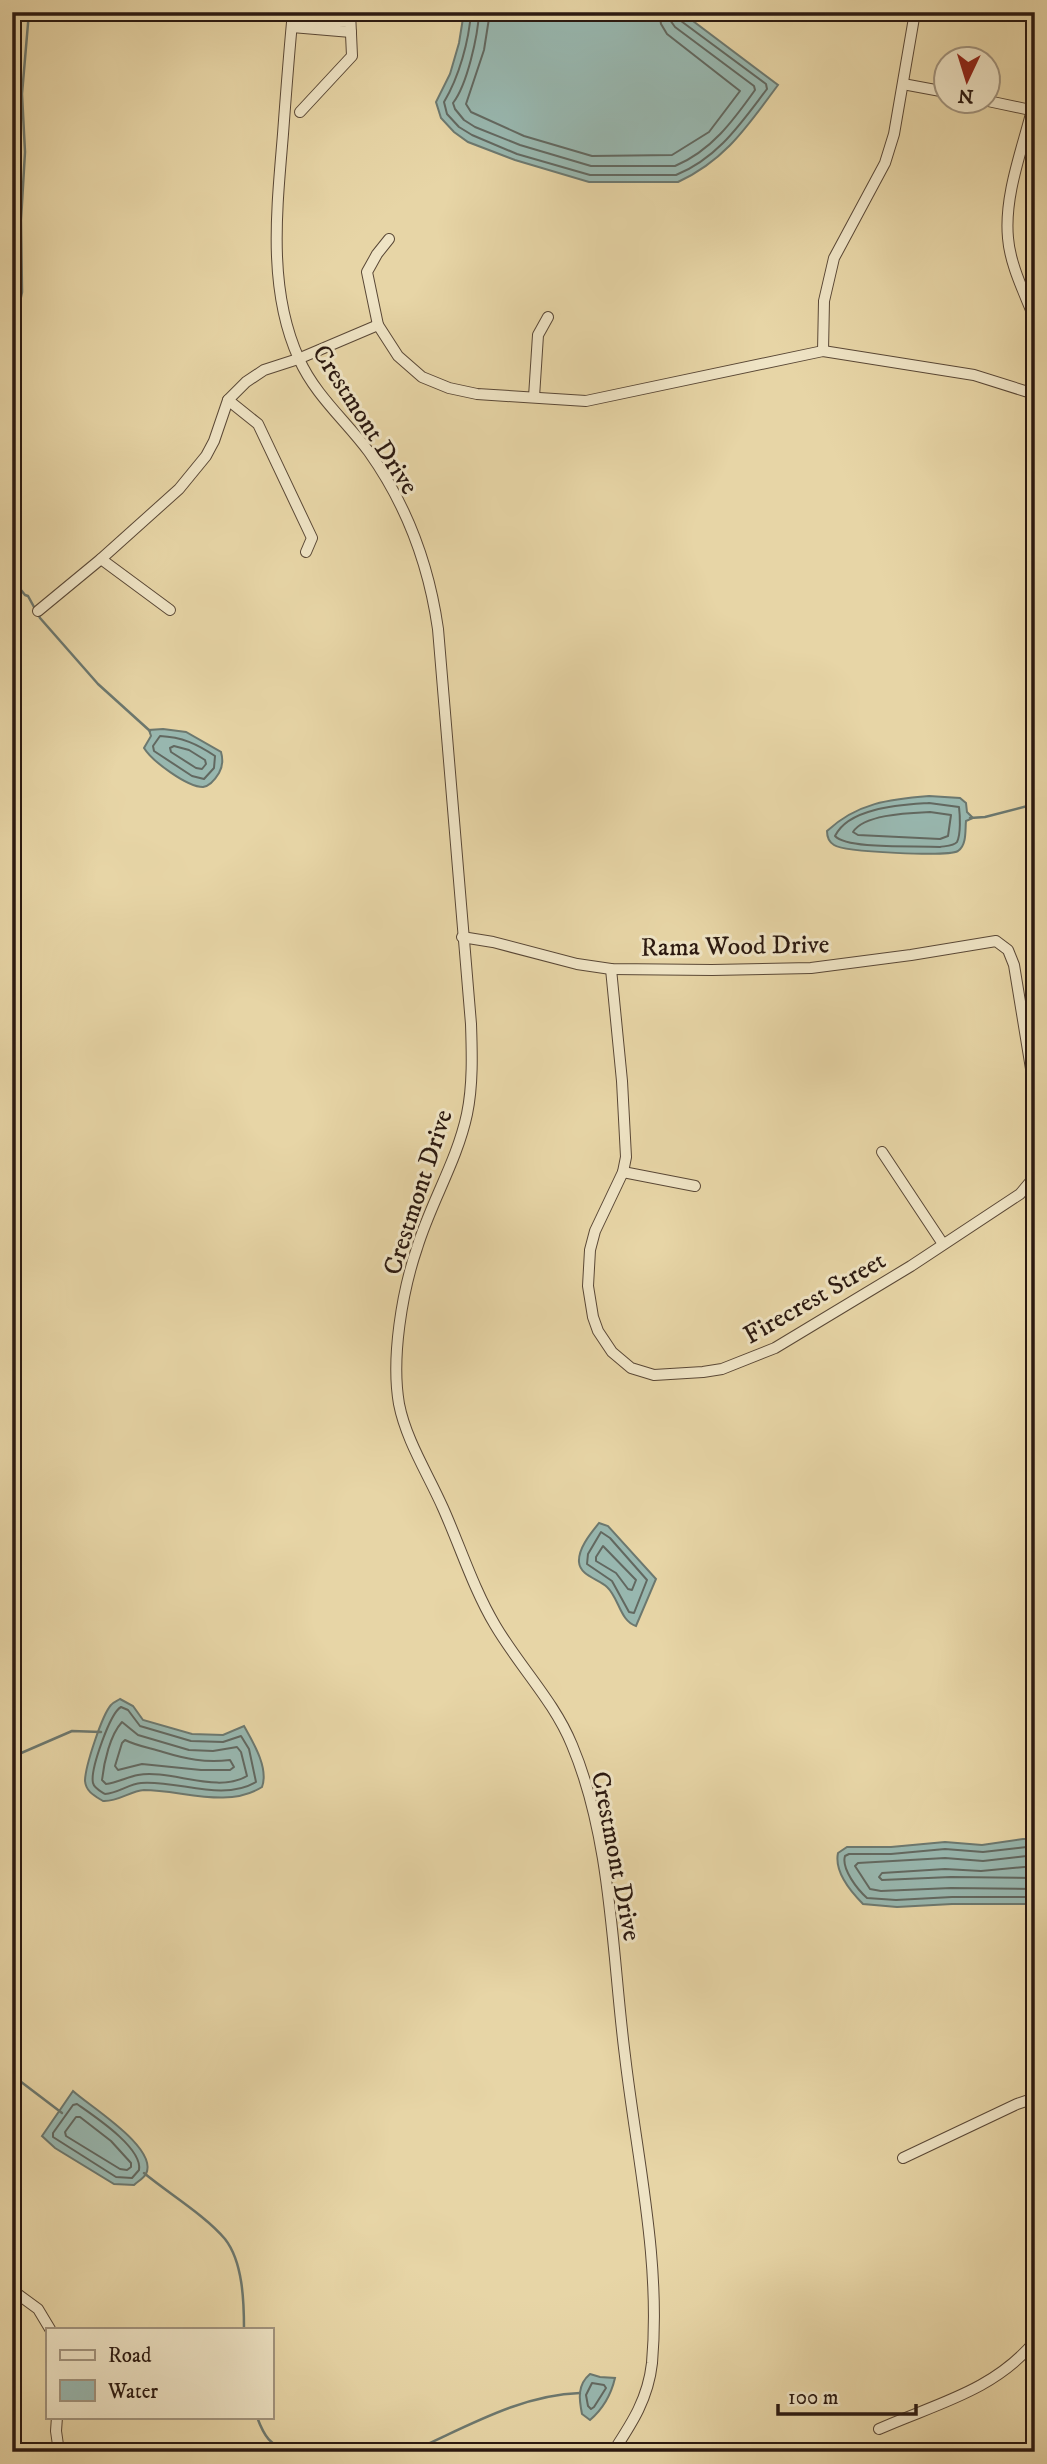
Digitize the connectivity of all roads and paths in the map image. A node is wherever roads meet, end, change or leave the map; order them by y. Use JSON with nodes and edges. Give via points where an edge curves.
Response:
{"nodes":[{"id":1,"x":915,"y":12,"type":"edge"},
{"id":2,"x":293,"y":19,"type":"edge"},
{"id":3,"x":350,"y":22,"type":"edge"},
{"id":4,"x":903,"y":84,"type":"junction"},
{"id":5,"x":932,"y":89,"type":"edge"},
{"id":6,"x":1002,"y":104,"type":"edge"},
{"id":7,"x":1033,"y":110,"type":"edge"},
{"id":8,"x":300,"y":112,"type":"dead end"},
{"id":9,"x":389,"y":239,"type":"dead end"},
{"id":10,"x":548,"y":317,"type":"dead end"},
{"id":11,"x":1035,"y":320,"type":"edge"},
{"id":12,"x":378,"y":325,"type":"junction"},
{"id":13,"x":823,"y":351,"type":"junction"},
{"id":14,"x":299,"y":359,"type":"junction"},
{"id":15,"x":1035,"y":391,"type":"edge"},
{"id":16,"x":534,"y":397,"type":"junction"},
{"id":17,"x":228,"y":400,"type":"junction"},
{"id":18,"x":306,"y":552,"type":"dead end"},
{"id":19,"x":101,"y":559,"type":"junction"},
{"id":20,"x":170,"y":610,"type":"dead end"},
{"id":21,"x":38,"y":611,"type":"dead end"},
{"id":22,"x":462,"y":937,"type":"junction"},
{"id":23,"x":611,"y":969,"type":"junction"},
{"id":24,"x":1035,"y":1093,"type":"edge"},
{"id":25,"x":882,"y":1152,"type":"dead end"},
{"id":26,"x":623,"y":1172,"type":"junction"},
{"id":27,"x":1035,"y":1176,"type":"edge"},
{"id":28,"x":695,"y":1186,"type":"dead end"},
{"id":29,"x":943,"y":1244,"type":"junction"},
{"id":30,"x":1035,"y":2098,"type":"edge"},
{"id":31,"x":903,"y":2158,"type":"dead end"},
{"id":32,"x":12,"y":2290,"type":"edge"},
{"id":33,"x":49,"y":2328,"type":"edge"},
{"id":34,"x":1035,"y":2341,"type":"edge"},
{"id":35,"x":57,"y":2418,"type":"edge"},
{"id":36,"x":879,"y":2428,"type":"dead end"},
{"id":37,"x":59,"y":2452,"type":"edge"},
{"id":38,"x":613,"y":2452,"type":"edge"}],
"edges":[{"from":1,"to":4,"type":"street"},
{"from":2,"to":3,"type":"street"},
{"from":2,"to":14,"type":"street","name":"Crestmont Drive","via":[[277,258],[283,315]]},
{"from":3,"to":8,"type":"street","via":[[352,56]]},
{"from":4,"to":5,"type":"street"},
{"from":4,"to":13,"type":"street","via":[[885,163],[834,258],[824,300]]},
{"from":6,"to":7,"type":"street"},
{"from":7,"to":11,"type":"street","via":[[1008,205],[1008,239]]},
{"from":9,"to":12,"type":"street","via":[[367,272]]},
{"from":10,"to":16,"type":"street","via":[[538,335]]},
{"from":12,"to":14,"type":"street"},
{"from":12,"to":16,"type":"street","via":[[398,356],[422,377],[477,394]]},
{"from":13,"to":15,"type":"street","via":[[948,370]]},
{"from":13,"to":16,"type":"street","via":[[586,401]]},
{"from":14,"to":17,"type":"street","via":[[264,370]]},
{"from":14,"to":22,"type":"street","name":"Crestmont Drive","via":[[379,469],[414,538],[432,591]]},
{"from":17,"to":18,"type":"street","via":[[258,424],[312,538]]},
{"from":17,"to":19,"type":"street","via":[[214,441],[194,472]]},
{"from":19,"to":20,"type":"street"},
{"from":19,"to":21,"type":"street"},
{"from":22,"to":23,"type":"street","name":"Rama Wood Drive"},
{"from":22,"to":38,"type":"street","name":"Crestmont Drive","via":[[472,1043],[468,1111],[417,1247],[405,1298],[397,1385],[404,1424],[489,1614],[559,1717],[592,1809],[611,1919],[653,2270],[649,2384],[641,2407]]},
{"from":23,"to":24,"type":"street","name":"Rama Wood Drive","via":[[811,968],[996,941],[1008,950],[1014,965]]},
{"from":23,"to":26,"type":"street","name":"Firecrest Street","via":[[625,1130]]},
{"from":25,"to":29,"type":"street"},
{"from":26,"to":28,"type":"street"},
{"from":26,"to":29,"type":"street","name":"Firecrest Street","via":[[594,1231],[589,1294],[604,1342],[621,1361],[642,1373],[712,1371],[757,1356]]},
{"from":27,"to":29,"type":"street","name":"Firecrest Street","via":[[1020,1194]]},
{"from":30,"to":31,"type":"street"},
{"from":32,"to":33,"type":"street","via":[[38,2309]]},
{"from":34,"to":36,"type":"street","via":[[1010,2367],[970,2393]]},
{"from":35,"to":37,"type":"street"}]}
